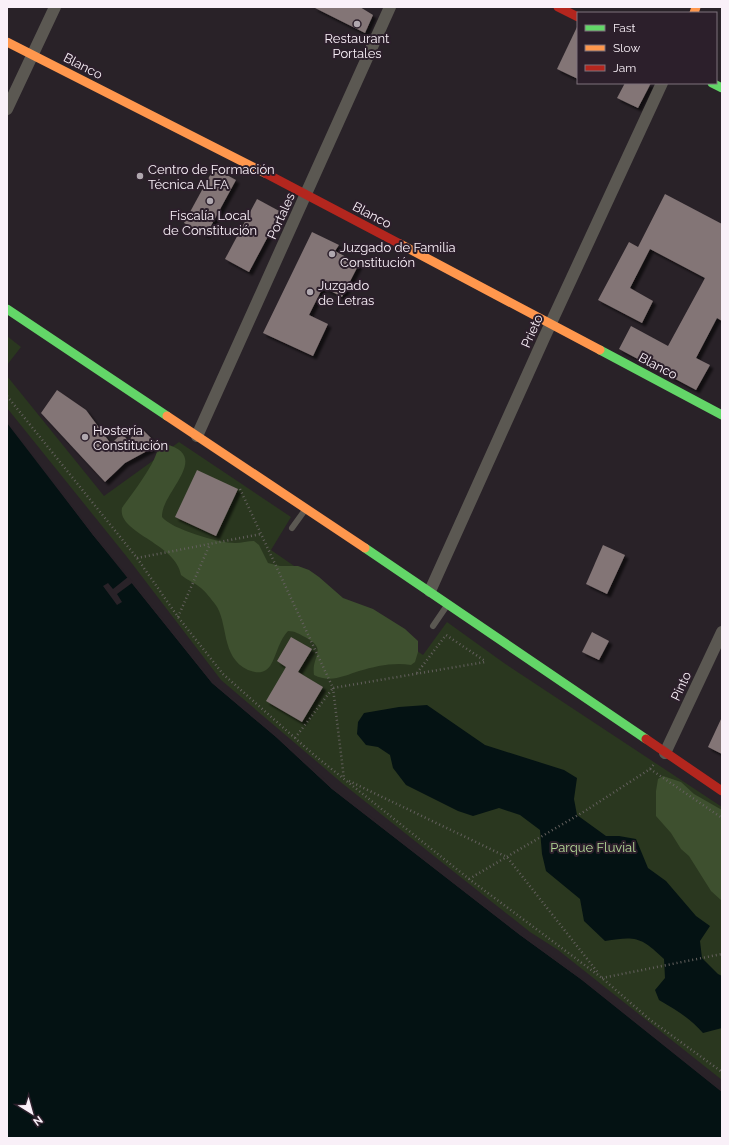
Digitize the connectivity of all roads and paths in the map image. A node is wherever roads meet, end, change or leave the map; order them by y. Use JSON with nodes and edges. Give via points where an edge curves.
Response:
{"nodes":[{"id":1,"x":55,"y":7,"type":"edge"},
{"id":2,"x":390,"y":7,"type":"edge"},
{"id":3,"x":558,"y":7,"type":"edge"},
{"id":4,"x":577,"y":16,"type":"edge"},
{"id":5,"x":7,"y":42,"type":"edge"},
{"id":6,"x":33,"y":55,"type":"junction"},
{"id":7,"x":662,"y":84,"type":"edge"},
{"id":8,"x":8,"y":106,"type":"edge"},
{"id":9,"x":306,"y":194,"type":"junction"},
{"id":10,"x":7,"y":309,"type":"edge"},
{"id":11,"x":550,"y":324,"type":"junction"},
{"id":12,"x":7,"y":396,"type":"edge"},
{"id":13,"x":722,"y":415,"type":"edge"},
{"id":14,"x":197,"y":436,"type":"junction"},
{"id":15,"x":240,"y":489,"type":"dead end"},
{"id":16,"x":306,"y":509,"type":"junction"},
{"id":17,"x":292,"y":528,"type":"dead end"},
{"id":18,"x":260,"y":534,"type":"junction"},
{"id":19,"x":210,"y":544,"type":"junction"},
{"id":20,"x":136,"y":558,"type":"junction"},
{"id":21,"x":430,"y":591,"type":"junction"},
{"id":22,"x":448,"y":604,"type":"junction"},
{"id":23,"x":178,"y":617,"type":"junction"},
{"id":24,"x":433,"y":626,"type":"dead end"},
{"id":25,"x":722,"y":632,"type":"edge"},
{"id":26,"x":417,"y":674,"type":"junction"},
{"id":27,"x":333,"y":688,"type":"junction"},
{"id":28,"x":295,"y":738,"type":"junction"},
{"id":29,"x":665,"y":753,"type":"junction"},
{"id":30,"x":344,"y":778,"type":"junction"},
{"id":31,"x":722,"y":791,"type":"edge"},
{"id":32,"x":722,"y":818,"type":"edge"},
{"id":33,"x":507,"y":857,"type":"junction"},
{"id":34,"x":469,"y":879,"type":"junction"},
{"id":35,"x":722,"y":954,"type":"edge"},
{"id":36,"x":602,"y":978,"type":"junction"},
{"id":37,"x":722,"y":1072,"type":"edge"}],
"edges":[{"from":1,"to":6,"type":"street"},
{"from":2,"to":9,"type":"street","name":"Portales"},
{"from":3,"to":4,"type":"street"},
{"from":5,"to":6,"type":"street","name":"Blanco"},
{"from":6,"to":8,"type":"street"},
{"from":6,"to":9,"type":"street","name":"Blanco"},
{"from":7,"to":11,"type":"street","name":"Prieto"},
{"from":9,"to":11,"type":"street","name":"Blanco"},
{"from":9,"to":14,"type":"street","name":"Portales"},
{"from":10,"to":14,"type":"street"},
{"from":11,"to":13,"type":"street","name":"Blanco"},
{"from":11,"to":21,"type":"street","name":"Prieto"},
{"from":12,"to":20,"type":"path"},
{"from":14,"to":16,"type":"street"},
{"from":15,"to":18,"type":"path"},
{"from":16,"to":17,"type":"lane"},
{"from":16,"to":21,"type":"street"},
{"from":18,"to":19,"type":"path"},
{"from":18,"to":27,"type":"path"},
{"from":19,"to":20,"type":"path"},
{"from":19,"to":23,"type":"path"},
{"from":20,"to":23,"type":"path"},
{"from":21,"to":22,"type":"street"},
{"from":22,"to":24,"type":"lane"},
{"from":22,"to":29,"type":"street"},
{"from":23,"to":28,"type":"path","via":[[224,674]]},
{"from":25,"to":29,"type":"street","name":"Pinto"},
{"from":26,"to":26,"type":"path","via":[[447,668],[485,662],[446,635]]},
{"from":26,"to":27,"type":"path"},
{"from":27,"to":28,"type":"path"},
{"from":27,"to":30,"type":"path"},
{"from":28,"to":30,"type":"path"},
{"from":29,"to":31,"type":"street"},
{"from":30,"to":33,"type":"path"},
{"from":30,"to":34,"type":"path"},
{"from":32,"to":33,"type":"path","via":[[650,769]]},
{"from":33,"to":34,"type":"path"},
{"from":33,"to":36,"type":"path"},
{"from":34,"to":36,"type":"path"},
{"from":35,"to":36,"type":"path"},
{"from":36,"to":37,"type":"path","via":[[649,1020]]}]}
